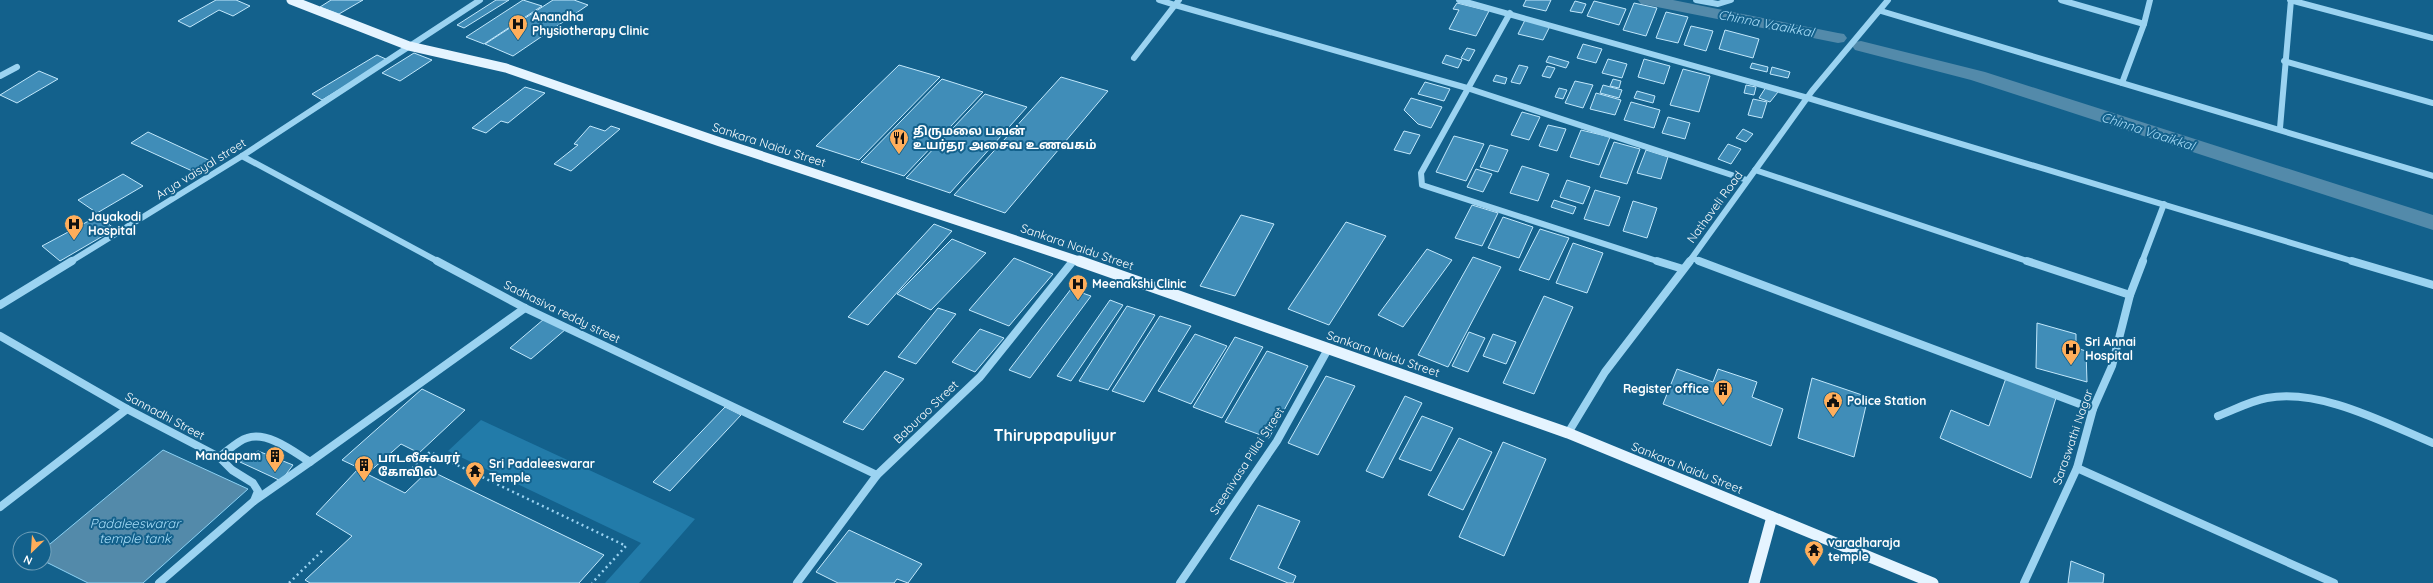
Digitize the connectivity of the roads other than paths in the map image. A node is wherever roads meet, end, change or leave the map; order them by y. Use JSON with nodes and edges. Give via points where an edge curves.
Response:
{"nodes":[{"id":1,"x":291,"y":0,"type":"edge"},
{"id":2,"x":480,"y":0,"type":"edge"},
{"id":3,"x":1159,"y":0,"type":"edge"},
{"id":4,"x":1459,"y":0,"type":"edge"},
{"id":5,"x":1696,"y":0,"type":"edge"},
{"id":6,"x":1731,"y":0,"type":"edge"},
{"id":7,"x":1888,"y":0,"type":"edge"},
{"id":8,"x":2061,"y":0,"type":"edge"},
{"id":9,"x":2150,"y":0,"type":"edge"},
{"id":10,"x":2291,"y":0,"type":"edge"},
{"id":11,"x":1177,"y":2,"type":"edge"},
{"id":12,"x":1880,"y":11,"type":"junction"},
{"id":13,"x":1510,"y":13,"type":"junction"},
{"id":14,"x":2144,"y":24,"type":"junction"},
{"id":15,"x":2433,"y":38,"type":"edge"},
{"id":16,"x":410,"y":46,"type":"junction"},
{"id":17,"x":1134,"y":58,"type":"dead end"},
{"id":18,"x":2284,"y":61,"type":"junction"},
{"id":19,"x":17,"y":67,"type":"dead end"},
{"id":20,"x":0,"y":76,"type":"edge"},
{"id":21,"x":2122,"y":83,"type":"junction"},
{"id":22,"x":1467,"y":88,"type":"junction"},
{"id":23,"x":1808,"y":98,"type":"junction"},
{"id":24,"x":2433,"y":103,"type":"edge"},
{"id":25,"x":2280,"y":128,"type":"junction"},
{"id":26,"x":242,"y":156,"type":"junction"},
{"id":27,"x":1755,"y":170,"type":"junction"},
{"id":28,"x":2433,"y":176,"type":"edge"},
{"id":29,"x":1747,"y":180,"type":"junction"},
{"id":30,"x":2164,"y":204,"type":"junction"},
{"id":31,"x":1692,"y":258,"type":"junction"},
{"id":32,"x":1074,"y":259,"type":"junction"},
{"id":33,"x":1683,"y":269,"type":"junction"},
{"id":34,"x":2433,"y":285,"type":"edge"},
{"id":35,"x":2130,"y":295,"type":"junction"},
{"id":36,"x":0,"y":305,"type":"edge"},
{"id":37,"x":525,"y":308,"type":"junction"},
{"id":38,"x":0,"y":336,"type":"edge"},
{"id":39,"x":1328,"y":348,"type":"junction"},
{"id":40,"x":127,"y":409,"type":"junction"},
{"id":41,"x":2093,"y":409,"type":"junction"},
{"id":42,"x":2218,"y":416,"type":"dead end"},
{"id":43,"x":1568,"y":433,"type":"junction"},
{"id":44,"x":2433,"y":443,"type":"edge"},
{"id":45,"x":218,"y":457,"type":"junction"},
{"id":46,"x":310,"y":462,"type":"junction"},
{"id":47,"x":2077,"y":468,"type":"junction"},
{"id":48,"x":877,"y":475,"type":"junction"},
{"id":49,"x":254,"y":501,"type":"junction"},
{"id":50,"x":0,"y":507,"type":"edge"},
{"id":51,"x":1772,"y":517,"type":"junction"},
{"id":52,"x":160,"y":583,"type":"edge"},
{"id":53,"x":797,"y":583,"type":"edge"},
{"id":54,"x":1180,"y":583,"type":"edge"},
{"id":55,"x":1754,"y":583,"type":"edge"},
{"id":56,"x":1933,"y":583,"type":"edge"},
{"id":57,"x":2024,"y":583,"type":"edge"},
{"id":58,"x":2334,"y":583,"type":"edge"}],
"edges":[{"from":1,"to":16,"type":"main road","name":"Sankara Naidu Street"},
{"from":2,"to":16,"type":"street","name":"Arya vaisyal street"},
{"from":3,"to":11,"type":"street"},
{"from":4,"to":13,"type":"street"},
{"from":5,"to":6,"type":"street","via":[[1713,4]]},
{"from":7,"to":12,"type":"street","name":"Nathaveli Road"},
{"from":8,"to":14,"type":"street"},
{"from":9,"to":14,"type":"street"},
{"from":10,"to":15,"type":"street"},
{"from":10,"to":18,"type":"street"},
{"from":11,"to":17,"type":"street"},
{"from":11,"to":22,"type":"street"},
{"from":12,"to":21,"type":"street"},
{"from":12,"to":23,"type":"street","name":"Nathaveli Road"},
{"from":13,"to":22,"type":"street"},
{"from":13,"to":23,"type":"street"},
{"from":14,"to":21,"type":"street"},
{"from":16,"to":26,"type":"street","name":"Arya vaisyal street"},
{"from":16,"to":32,"type":"main road","name":"Sankara Naidu Street","via":[[506,68]]},
{"from":18,"to":24,"type":"street"},
{"from":18,"to":25,"type":"street"},
{"from":19,"to":20,"type":"street"},
{"from":21,"to":25,"type":"street"},
{"from":22,"to":29,"type":"street"},
{"from":22,"to":33,"type":"street","via":[[1422,174],[1422,185]]},
{"from":23,"to":27,"type":"street","name":"Nathaveli Road"},
{"from":23,"to":30,"type":"street"},
{"from":25,"to":28,"type":"street"},
{"from":26,"to":36,"type":"street","name":"Arya vaisyal street"},
{"from":26,"to":37,"type":"street","name":"Sadhasiva reddy street"},
{"from":27,"to":29,"type":"street","name":"Nathaveli Road"},
{"from":27,"to":35,"type":"street"},
{"from":29,"to":31,"type":"street","name":"Nathaveli Road"},
{"from":30,"to":34,"type":"street"},
{"from":30,"to":35,"type":"street","name":"Saraswathi Nagar"},
{"from":31,"to":33,"type":"street","name":"Nathaveli Road"},
{"from":31,"to":41,"type":"street"},
{"from":32,"to":39,"type":"main road","name":"Sankara Naidu Street"},
{"from":32,"to":48,"type":"street","name":"Baburao Street","via":[[980,377]]},
{"from":33,"to":43,"type":"street","name":"Nathaveli Road","via":[[1605,372]]},
{"from":35,"to":41,"type":"street","name":"Saraswathi Nagar","via":[[2112,366]]},
{"from":37,"to":46,"type":"street"},
{"from":37,"to":48,"type":"street","name":"Sadhasiva reddy street"},
{"from":38,"to":40,"type":"street","name":"Sannadhi Street"},
{"from":39,"to":43,"type":"main road","name":"Sankara Naidu Street"},
{"from":39,"to":54,"type":"street","name":"Sreenivasa Pillai Street","via":[[1278,441]]},
{"from":40,"to":45,"type":"street","name":"Sannadhi Street"},
{"from":40,"to":50,"type":"street"},
{"from":41,"to":47,"type":"street","name":"Saraswathi Nagar"},
{"from":42,"to":44,"type":"street","via":[[2268,398],[2289,397],[2342,407]]},
{"from":43,"to":51,"type":"main road","name":"Sankara Naidu Street"},
{"from":45,"to":46,"type":"street","via":[[248,438],[258,437],[267,439]]},
{"from":45,"to":49,"type":"street","name":"Sannadhi Street","via":[[232,470],[253,482],[258,491]]},
{"from":46,"to":49,"type":"street"},
{"from":47,"to":57,"type":"street","name":"Saraswathi Nagar"},
{"from":47,"to":58,"type":"street"},
{"from":48,"to":53,"type":"street","name":"Baburao Street"},
{"from":49,"to":52,"type":"street"},
{"from":51,"to":55,"type":"main road"},
{"from":51,"to":56,"type":"main road","name":"Sankara Naidu Street"}]}
